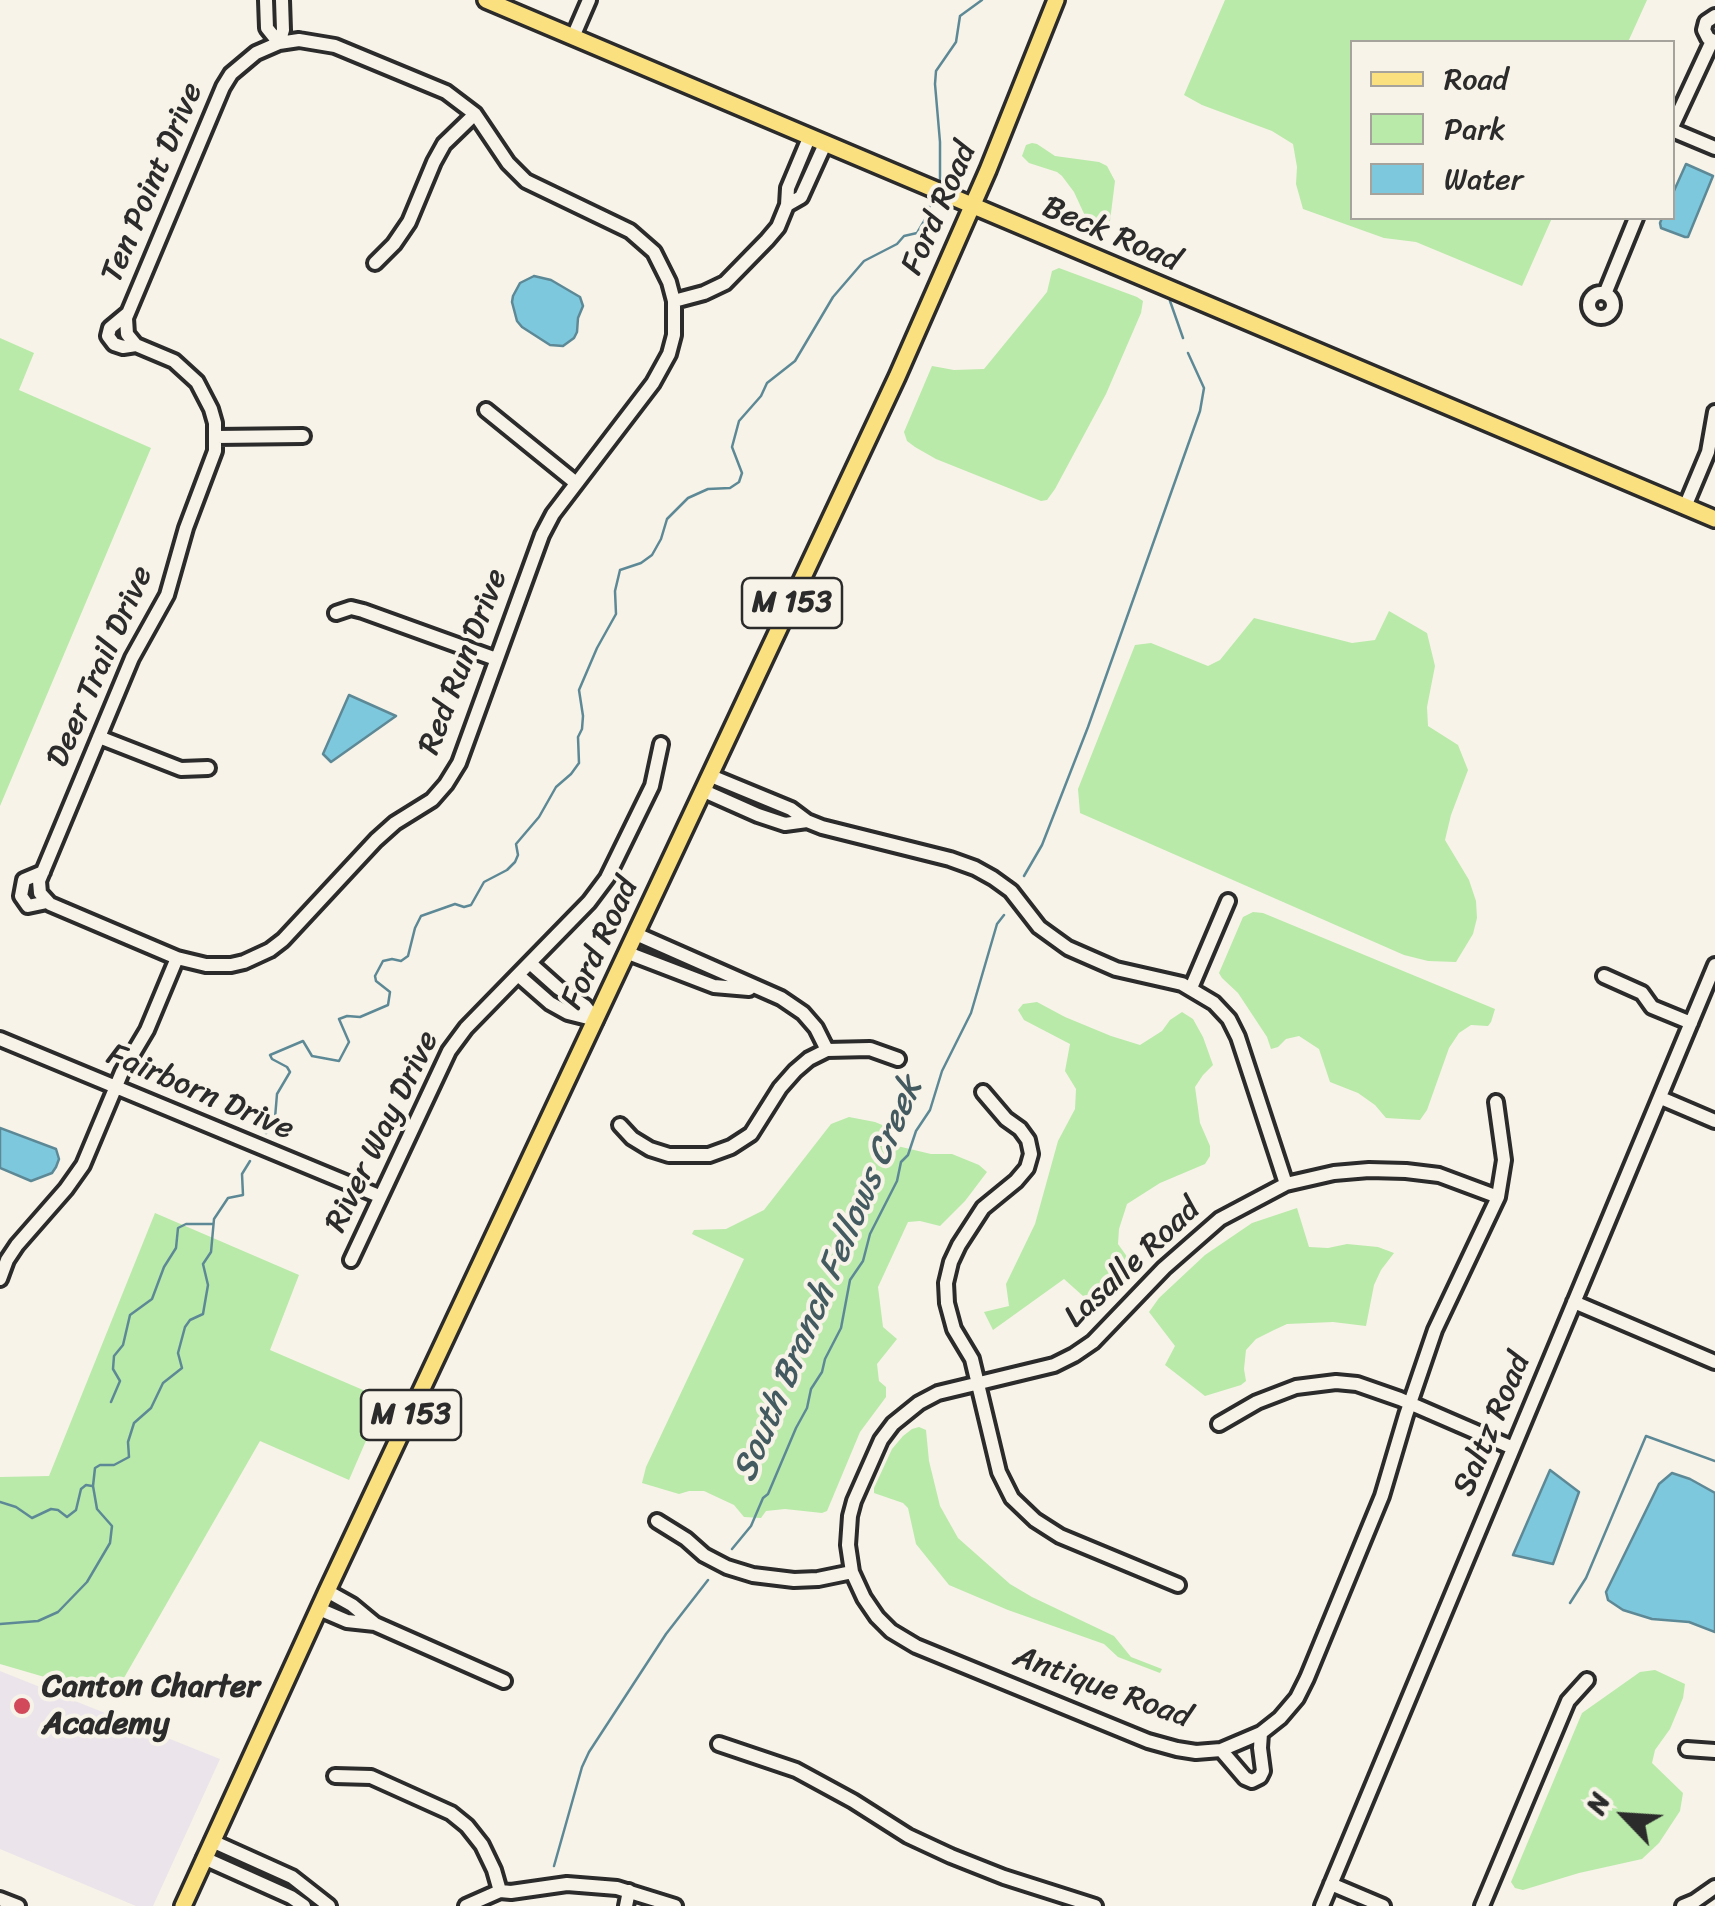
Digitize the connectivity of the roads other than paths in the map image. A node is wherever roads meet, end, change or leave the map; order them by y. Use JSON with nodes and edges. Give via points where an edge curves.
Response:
{"nodes":[{"id":1,"x":266,"y":0,"type":"edge"},
{"id":2,"x":282,"y":0,"type":"edge"},
{"id":3,"x":486,"y":0,"type":"edge"},
{"id":4,"x":589,"y":0,"type":"edge"},
{"id":5,"x":1056,"y":0,"type":"edge"},
{"id":6,"x":1715,"y":16,"type":"edge"},
{"id":7,"x":574,"y":37,"type":"junction"},
{"id":8,"x":1713,"y":41,"type":"edge"},
{"id":9,"x":279,"y":44,"type":"junction"},
{"id":10,"x":474,"y":114,"type":"junction"},
{"id":11,"x":1675,"y":123,"type":"edge"},
{"id":12,"x":1675,"y":130,"type":"edge"},
{"id":13,"x":817,"y":141,"type":"junction"},
{"id":14,"x":1715,"y":148,"type":"edge"},
{"id":15,"x":972,"y":206,"type":"junction"},
{"id":16,"x":1635,"y":220,"type":"edge"},
{"id":17,"x":375,"y":263,"type":"dead end"},
{"id":18,"x":1605,"y":294,"type":"dead end"},
{"id":19,"x":674,"y":301,"type":"junction"},
{"id":20,"x":128,"y":312,"type":"junction"},
{"id":21,"x":132,"y":339,"type":"junction"},
{"id":22,"x":486,"y":410,"type":"dead end"},
{"id":23,"x":1715,"y":412,"type":"edge"},
{"id":24,"x":303,"y":436,"type":"dead end"},
{"id":25,"x":216,"y":437,"type":"junction"},
{"id":26,"x":576,"y":484,"type":"junction"},
{"id":27,"x":1686,"y":507,"type":"junction"},
{"id":28,"x":1715,"y":520,"type":"edge"},
{"id":29,"x":336,"y":613,"type":"dead end"},
{"id":30,"x":496,"y":660,"type":"junction"},
{"id":31,"x":99,"y":736,"type":"junction"},
{"id":32,"x":660,"y":744,"type":"dead end"},
{"id":33,"x":208,"y":768,"type":"dead end"},
{"id":34,"x":711,"y":776,"type":"junction"},
{"id":35,"x":704,"y":791,"type":"junction"},
{"id":36,"x":807,"y":821,"type":"junction"},
{"id":37,"x":43,"y":872,"type":"junction"},
{"id":38,"x":20,"y":896,"type":"joint"},
{"id":39,"x":44,"y":899,"type":"junction"},
{"id":40,"x":1228,"y":901,"type":"dead end"},
{"id":41,"x":636,"y":934,"type":"junction"},
{"id":42,"x":628,"y":953,"type":"junction"},
{"id":43,"x":177,"y":958,"type":"junction"},
{"id":44,"x":530,"y":962,"type":"junction"},
{"id":45,"x":1715,"y":964,"type":"edge"},
{"id":46,"x":707,"y":966,"type":"junction"},
{"id":47,"x":518,"y":975,"type":"junction"},
{"id":48,"x":1604,"y":976,"type":"dead end"},
{"id":49,"x":700,"y":982,"type":"junction"},
{"id":50,"x":1191,"y":988,"type":"junction"},
{"id":51,"x":760,"y":990,"type":"junction"},
{"id":52,"x":596,"y":1020,"type":"junction"},
{"id":53,"x":1692,"y":1022,"type":"junction"},
{"id":54,"x":0,"y":1039,"type":"edge"},
{"id":55,"x":826,"y":1050,"type":"junction"},
{"id":56,"x":898,"y":1059,"type":"dead end"},
{"id":57,"x":116,"y":1087,"type":"junction"},
{"id":58,"x":983,"y":1092,"type":"dead end"},
{"id":59,"x":1661,"y":1098,"type":"junction"},
{"id":60,"x":1496,"y":1102,"type":"dead end"},
{"id":61,"x":1715,"y":1121,"type":"edge"},
{"id":62,"x":620,"y":1125,"type":"dead end"},
{"id":63,"x":1286,"y":1184,"type":"junction"},
{"id":64,"x":380,"y":1196,"type":"junction"},
{"id":65,"x":1498,"y":1198,"type":"junction"},
{"id":66,"x":5,"y":1252,"type":"edge"},
{"id":67,"x":351,"y":1260,"type":"dead end"},
{"id":68,"x":0,"y":1279,"type":"edge"},
{"id":69,"x":1574,"y":1302,"type":"junction"},
{"id":70,"x":1715,"y":1362,"type":"edge"},
{"id":71,"x":976,"y":1382,"type":"junction"},
{"id":72,"x":1410,"y":1405,"type":"junction"},
{"id":73,"x":1219,"y":1424,"type":"dead end"},
{"id":74,"x":1514,"y":1448,"type":"junction"},
{"id":75,"x":657,"y":1521,"type":"dead end"},
{"id":76,"x":852,"y":1572,"type":"junction"},
{"id":77,"x":1178,"y":1585,"type":"dead end"},
{"id":78,"x":327,"y":1592,"type":"junction"},
{"id":79,"x":319,"y":1609,"type":"junction"},
{"id":80,"x":375,"y":1624,"type":"junction"},
{"id":81,"x":1587,"y":1680,"type":"dead end"},
{"id":82,"x":504,"y":1681,"type":"dead end"},
{"id":83,"x":1260,"y":1734,"type":"junction"},
{"id":84,"x":718,"y":1744,"type":"dead end"},
{"id":85,"x":1687,"y":1749,"type":"dead end"},
{"id":86,"x":1221,"y":1750,"type":"junction"},
{"id":87,"x":1715,"y":1751,"type":"edge"},
{"id":88,"x":335,"y":1776,"type":"dead end"},
{"id":89,"x":212,"y":1840,"type":"junction"},
{"id":90,"x":204,"y":1858,"type":"junction"},
{"id":91,"x":1331,"y":1884,"type":"junction"},
{"id":92,"x":1715,"y":1887,"type":"edge"},
{"id":93,"x":500,"y":1891,"type":"junction"},
{"id":94,"x":629,"y":1891,"type":"junction"},
{"id":95,"x":0,"y":1899,"type":"edge"},
{"id":96,"x":1328,"y":1904,"type":"edge"},
{"id":97,"x":18,"y":1906,"type":"edge"},
{"id":98,"x":183,"y":1906,"type":"edge"},
{"id":99,"x":304,"y":1906,"type":"edge"},
{"id":100,"x":329,"y":1906,"type":"edge"},
{"id":101,"x":466,"y":1906,"type":"edge"},
{"id":102,"x":626,"y":1906,"type":"edge"},
{"id":103,"x":675,"y":1906,"type":"edge"},
{"id":104,"x":1095,"y":1906,"type":"edge"},
{"id":105,"x":1383,"y":1906,"type":"edge"},
{"id":106,"x":1482,"y":1906,"type":"edge"},
{"id":107,"x":1683,"y":1906,"type":"edge"}],
"edges":[{"from":1,"to":9,"type":"street","via":[[267,28]]},
{"from":2,"to":9,"type":"street"},
{"from":3,"to":7,"type":"main road","name":"Beck Road"},
{"from":4,"to":7,"type":"street"},
{"from":5,"to":15,"type":"main road","name":"Ford Road","number":"M 153"},
{"from":6,"to":8,"type":"street","via":[[1704,26]]},
{"from":7,"to":13,"type":"main road","name":"Beck Road"},
{"from":8,"to":11,"type":"street"},
{"from":9,"to":10,"type":"street","via":[[311,40],[335,46],[446,92]]},
{"from":9,"to":20,"type":"street","name":"Ten Point Drive","via":[[243,62],[222,87]]},
{"from":10,"to":17,"type":"street","via":[[444,144],[408,222]]},
{"from":10,"to":19,"type":"street","via":[[526,181],[643,241]]},
{"from":12,"to":14,"type":"street"},
{"from":13,"to":15,"type":"main road","name":"Beck Road"},
{"from":13,"to":19,"type":"street","via":[[788,188],[778,227],[735,274]]},
{"from":15,"to":27,"type":"main road","name":"Beck Road"},
{"from":15,"to":34,"type":"main road","name":"Ford Road","number":"M 153"},
{"from":16,"to":18,"type":"street"},
{"from":19,"to":26,"type":"street","name":"Red Run Drive","via":[[674,335],[662,369]]},
{"from":20,"to":21,"type":"street","name":"Ten Point Drive"},
{"from":20,"to":21,"type":"street","name":"Ten Point Drive","via":[[108,336],[123,347]]},
{"from":21,"to":25,"type":"street","via":[[174,360],[197,382]]},
{"from":22,"to":26,"type":"street"},
{"from":23,"to":27,"type":"street"},
{"from":24,"to":25,"type":"street"},
{"from":25,"to":31,"type":"street","name":"Deer Trail Drive","via":[[167,594]]},
{"from":26,"to":30,"type":"street","name":"Red Run Drive","via":[[542,535]]},
{"from":27,"to":28,"type":"main road","name":"Beck Road"},
{"from":29,"to":30,"type":"street","via":[[363,611]]},
{"from":30,"to":43,"type":"street","name":"Red Run Drive","via":[[446,784],[376,840],[283,940],[231,965]]},
{"from":31,"to":33,"type":"street","via":[[181,770]]},
{"from":31,"to":37,"type":"street","name":"Deer Trail Drive"},
{"from":32,"to":44,"type":"street","name":"River Way Drive","via":[[652,786],[608,878]]},
{"from":34,"to":35,"type":"main road","name":"Ford Road","number":"M 153"},
{"from":34,"to":36,"type":"street"},
{"from":35,"to":36,"type":"street","via":[[785,824]]},
{"from":35,"to":41,"type":"main road","name":"Ford Road","number":"M 153"},
{"from":36,"to":50,"type":"street","via":[[975,868],[1011,892],[1039,928],[1068,948],[1116,969]]},
{"from":37,"to":38,"type":"street","name":"Deer Trail Drive","via":[[24,880]]},
{"from":37,"to":39,"type":"street","name":"Deer Trail Drive"},
{"from":38,"to":39,"type":"street","name":"Red Run Drive","via":[[28,906]]},
{"from":39,"to":43,"type":"street","name":"Red Run Drive"},
{"from":40,"to":50,"type":"street"},
{"from":41,"to":42,"type":"main road","name":"Ford Road","number":"M 153"},
{"from":41,"to":46,"type":"street"},
{"from":42,"to":49,"type":"street"},
{"from":42,"to":52,"type":"main road","name":"Ford Road","number":"M 153"},
{"from":43,"to":57,"type":"street"},
{"from":44,"to":47,"type":"street","name":"River Way Drive"},
{"from":44,"to":52,"type":"street"},
{"from":45,"to":53,"type":"street","name":"Saltz Road"},
{"from":46,"to":49,"type":"street"},
{"from":46,"to":51,"type":"street"},
{"from":47,"to":52,"type":"street","via":[[550,1003]]},
{"from":47,"to":64,"type":"street","name":"River Way Drive","via":[[449,1051]]},
{"from":48,"to":53,"type":"street"},
{"from":49,"to":51,"type":"street"},
{"from":50,"to":63,"type":"street","via":[[1234,1027]]},
{"from":51,"to":55,"type":"street","via":[[803,1013]]},
{"from":52,"to":78,"type":"main road","name":"Ford Road","number":"M 153"},
{"from":53,"to":59,"type":"street","name":"Saltz Road"},
{"from":54,"to":57,"type":"street","name":"Fairborn Drive"},
{"from":55,"to":56,"type":"street","via":[[870,1049]]},
{"from":55,"to":62,"type":"street","via":[[795,1070],[751,1134],[731,1147],[709,1155],[669,1155]]},
{"from":57,"to":64,"type":"street","name":"Fairborn Drive"},
{"from":57,"to":66,"type":"street","via":[[77,1175]]},
{"from":58,"to":71,"type":"street","via":[[1020,1129],[1031,1154],[1028,1168],[983,1208],[951,1262],[946,1303]]},
{"from":59,"to":61,"type":"street"},
{"from":59,"to":69,"type":"street","name":"Saltz Road"},
{"from":60,"to":65,"type":"street","via":[[1504,1160]]},
{"from":63,"to":65,"type":"street","name":"Lasalle Road","via":[[1406,1171],[1439,1175]]},
{"from":63,"to":71,"type":"street","name":"Lasalle Road","via":[[1220,1218],[1074,1355]]},
{"from":64,"to":67,"type":"street","name":"River Way Drive"},
{"from":65,"to":72,"type":"street","name":"Antique Road","via":[[1443,1311]]},
{"from":66,"to":68,"type":"street"},
{"from":69,"to":70,"type":"street"},
{"from":69,"to":74,"type":"street","name":"Saltz Road"},
{"from":71,"to":76,"type":"street","name":"Antique Road","via":[[918,1404],[881,1440],[850,1516]]},
{"from":71,"to":77,"type":"street","via":[[1012,1498],[1060,1536]]},
{"from":72,"to":73,"type":"street","via":[[1336,1382],[1296,1387]]},
{"from":72,"to":74,"type":"street"},
{"from":72,"to":83,"type":"street","name":"Antique Road","via":[[1382,1496],[1307,1678],[1297,1698]]},
{"from":74,"to":91,"type":"street","name":"Saltz Road"},
{"from":75,"to":76,"type":"street","via":[[704,1555],[752,1575],[794,1580]]},
{"from":76,"to":86,"type":"street","name":"Antique Road","via":[[878,1617],[916,1646],[1148,1741],[1196,1752]]},
{"from":78,"to":79,"type":"main road","name":"Ford Road","number":"M 153"},
{"from":78,"to":80,"type":"street"},
{"from":79,"to":80,"type":"street"},
{"from":79,"to":89,"type":"main road","name":"Ford Road","number":"M 153"},
{"from":80,"to":82,"type":"street"},
{"from":81,"to":106,"type":"street","via":[[1568,1701]]},
{"from":83,"to":86,"type":"street","name":"Antique Road"},
{"from":83,"to":86,"type":"street","via":[[1260,1777],[1245,1778]]},
{"from":84,"to":104,"type":"street","via":[[796,1770],[951,1856]]},
{"from":85,"to":87,"type":"street"},
{"from":88,"to":93,"type":"street","via":[[371,1777],[451,1813],[482,1845]]},
{"from":89,"to":90,"type":"main road","name":"Ford Road","number":"M 153"},
{"from":89,"to":100,"type":"street","via":[[292,1877]]},
{"from":90,"to":98,"type":"main road","name":"Ford Road","number":"M 153"},
{"from":90,"to":99,"type":"street"},
{"from":91,"to":96,"type":"street","name":"Saltz Road"},
{"from":91,"to":105,"type":"street"},
{"from":92,"to":107,"type":"street"},
{"from":93,"to":94,"type":"street","via":[[567,1884]]},
{"from":93,"to":101,"type":"street"},
{"from":94,"to":102,"type":"street"},
{"from":94,"to":103,"type":"street"},
{"from":95,"to":97,"type":"street"}]}
